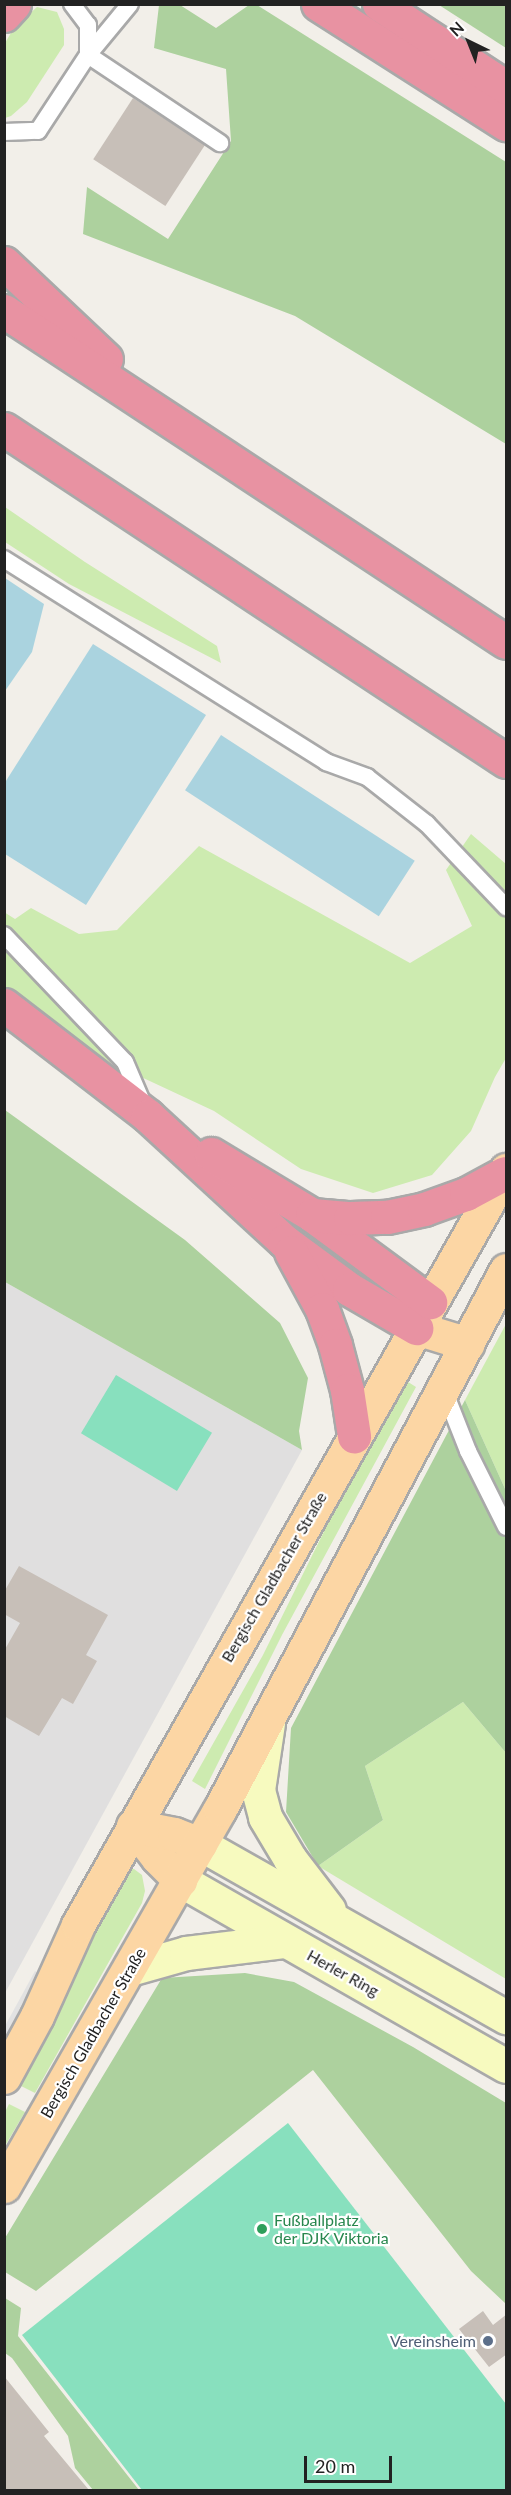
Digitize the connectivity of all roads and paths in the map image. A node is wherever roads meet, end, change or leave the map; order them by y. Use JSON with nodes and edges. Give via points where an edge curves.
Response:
{"nodes":[{"id":1,"x":14,"y":4,"type":"edge"},
{"id":2,"x":72,"y":4,"type":"edge"},
{"id":3,"x":130,"y":4,"type":"edge"},
{"id":4,"x":318,"y":4,"type":"edge"},
{"id":5,"x":379,"y":4,"type":"edge"},
{"id":6,"x":4,"y":15,"type":"edge"},
{"id":7,"x":88,"y":55,"type":"junction"},
{"id":8,"x":507,"y":87,"type":"edge"},
{"id":9,"x":507,"y":124,"type":"edge"},
{"id":10,"x":4,"y":132,"type":"edge"},
{"id":11,"x":220,"y":143,"type":"dead end"},
{"id":12,"x":4,"y":263,"type":"edge"},
{"id":13,"x":4,"y":311,"type":"edge"},
{"id":14,"x":183,"y":428,"type":"junction"},
{"id":15,"x":4,"y":429,"type":"edge"},
{"id":16,"x":4,"y":558,"type":"edge"},
{"id":17,"x":507,"y":642,"type":"edge"},
{"id":18,"x":507,"y":761,"type":"edge"},
{"id":19,"x":507,"y":907,"type":"edge"},
{"id":20,"x":4,"y":935,"type":"edge"},
{"id":21,"x":4,"y":1005,"type":"edge"},
{"id":22,"x":148,"y":1116,"type":"junction"},
{"id":23,"x":506,"y":1171,"type":"edge"},
{"id":24,"x":312,"y":1215,"type":"junction"},
{"id":25,"x":284,"y":1241,"type":"junction"},
{"id":26,"x":507,"y":1270,"type":"edge"},
{"id":27,"x":423,"y":1315,"type":"junction"},
{"id":28,"x":468,"y":1344,"type":"junction"},
{"id":29,"x":443,"y":1389,"type":"junction"},
{"id":30,"x":354,"y":1436,"type":"junction"},
{"id":31,"x":507,"y":1527,"type":"edge"},
{"id":32,"x":269,"y":1717,"type":"junction"},
{"id":33,"x":133,"y":1826,"type":"junction"},
{"id":34,"x":200,"y":1844,"type":"junction"},
{"id":35,"x":180,"y":1880,"type":"junction"},
{"id":36,"x":338,"y":1921,"type":"junction"},
{"id":37,"x":285,"y":1941,"type":"junction"},
{"id":38,"x":129,"y":1969,"type":"junction"},
{"id":39,"x":507,"y":2016,"type":"edge"},
{"id":40,"x":507,"y":2066,"type":"edge"},
{"id":41,"x":4,"y":2077,"type":"edge"},
{"id":42,"x":4,"y":2186,"type":"edge"}],
"edges":[{"from":1,"to":6,"type":"highway"},
{"from":2,"to":7,"type":"lane","via":[[88,25]]},
{"from":3,"to":7,"type":"lane"},
{"from":4,"to":9,"type":"highway"},
{"from":5,"to":8,"type":"highway"},
{"from":7,"to":10,"type":"lane","via":[[38,131]]},
{"from":7,"to":11,"type":"lane"},
{"from":12,"to":14,"type":"highway"},
{"from":13,"to":14,"type":"highway"},
{"from":14,"to":17,"type":"highway"},
{"from":15,"to":18,"type":"highway"},
{"from":16,"to":19,"type":"lane","via":[[326,762],[367,777],[427,824]]},
{"from":20,"to":22,"type":"lane","via":[[125,1062]]},
{"from":21,"to":22,"type":"highway"},
{"from":22,"to":24,"type":"highway"},
{"from":22,"to":25,"type":"highway"},
{"from":23,"to":24,"type":"highway","via":[[466,1194],[424,1209],[378,1217]]},
{"from":23,"to":27,"type":"main road","name":"Bergisch Gladbacher Straße"},
{"from":24,"to":27,"type":"highway"},
{"from":25,"to":27,"type":"highway","via":[[349,1289]]},
{"from":25,"to":30,"type":"highway","via":[[318,1300],[335,1346]]},
{"from":26,"to":28,"type":"main road","name":"Bergisch Gladbacher Straße"},
{"from":27,"to":28,"type":"main road"},
{"from":27,"to":30,"type":"main road","name":"Bergisch Gladbacher Straße"},
{"from":28,"to":29,"type":"main road","name":"Bergisch Gladbacher Straße"},
{"from":29,"to":31,"type":"lane","via":[[468,1451]]},
{"from":29,"to":32,"type":"main road","name":"Bergisch Gladbacher Straße"},
{"from":30,"to":33,"type":"main road","name":"Bergisch Gladbacher Straße"},
{"from":32,"to":34,"type":"main road","name":"Bergisch Gladbacher Straße"},
{"from":32,"to":36,"type":"main road","via":[[258,1790],[265,1817],[290,1859]]},
{"from":33,"to":34,"type":"main road"},
{"from":33,"to":35,"type":"main road"},
{"from":33,"to":41,"type":"main road","name":"Bergisch Gladbacher Straße","via":[[78,1925]]},
{"from":34,"to":35,"type":"main road","name":"Bergisch Gladbacher Straße"},
{"from":34,"to":36,"type":"main road"},
{"from":35,"to":37,"type":"main road","name":"Herler Ring"},
{"from":35,"to":38,"type":"main road","name":"Bergisch Gladbacher Straße"},
{"from":36,"to":39,"type":"main road"},
{"from":37,"to":38,"type":"main road","via":[[186,1953]]},
{"from":37,"to":40,"type":"main road","name":"Herler Ring"},
{"from":38,"to":42,"type":"main road","name":"Bergisch Gladbacher Straße"}]}
